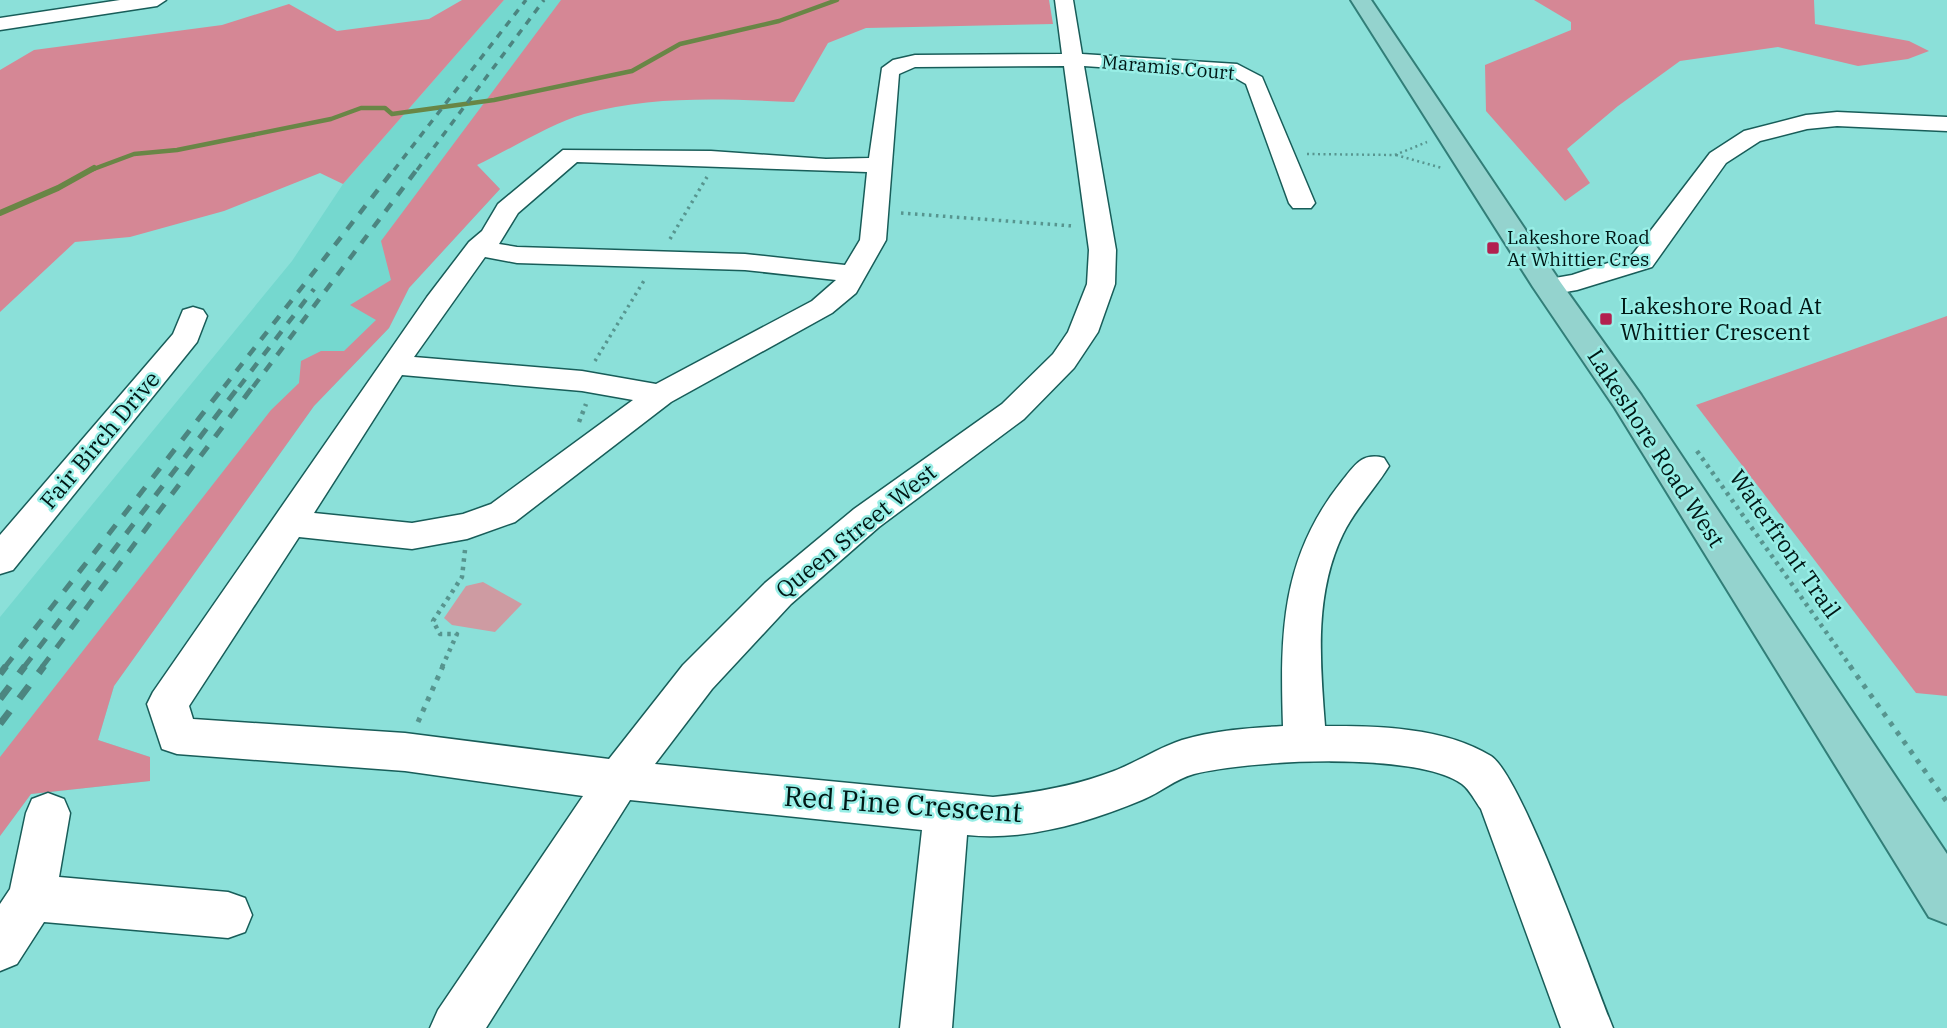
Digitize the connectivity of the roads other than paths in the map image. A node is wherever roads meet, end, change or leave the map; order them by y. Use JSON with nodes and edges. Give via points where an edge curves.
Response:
{"nodes":[{"id":1,"x":158,"y":0,"type":"edge"},
{"id":2,"x":1064,"y":0,"type":"edge"},
{"id":3,"x":1361,"y":0,"type":"edge"},
{"id":4,"x":0,"y":24,"type":"edge"},
{"id":5,"x":1073,"y":60,"type":"junction"},
{"id":6,"x":1947,"y":124,"type":"edge"},
{"id":7,"x":882,"y":165,"type":"junction"},
{"id":8,"x":1302,"y":203,"type":"dead end"},
{"id":9,"x":478,"y":248,"type":"junction"},
{"id":10,"x":851,"y":274,"type":"junction"},
{"id":11,"x":1548,"y":287,"type":"junction"},
{"id":12,"x":193,"y":316,"type":"dead end"},
{"id":13,"x":393,"y":365,"type":"junction"},
{"id":14,"x":660,"y":395,"type":"junction"},
{"id":15,"x":1372,"y":466,"type":"dead end"},
{"id":16,"x":292,"y":523,"type":"junction"},
{"id":17,"x":0,"y":560,"type":"edge"},
{"id":18,"x":1306,"y":743,"type":"junction"},
{"id":19,"x":620,"y":779,"type":"junction"},
{"id":20,"x":48,"y":813,"type":"dead end"},
{"id":21,"x":946,"y":813,"type":"junction"},
{"id":22,"x":32,"y":898,"type":"junction"},
{"id":23,"x":1947,"y":899,"type":"edge"},
{"id":24,"x":228,"y":915,"type":"dead end"},
{"id":25,"x":0,"y":947,"type":"edge"},
{"id":26,"x":456,"y":1028,"type":"edge"},
{"id":27,"x":926,"y":1028,"type":"edge"},
{"id":28,"x":1587,"y":1028,"type":"edge"}],
"edges":[{"from":1,"to":4,"type":"street"},
{"from":2,"to":5,"type":"street","name":"Queen Street West"},
{"from":3,"to":11,"type":"main road","name":"Lakeshore Road West"},
{"from":5,"to":7,"type":"street","name":"Maramis Court","via":[[900,64],[889,72]]},
{"from":5,"to":8,"type":"street","name":"Maramis Court","via":[[1237,70],[1255,81]]},
{"from":5,"to":19,"type":"street","name":"Queen Street West","via":[[1102,262],[1098,296],[1084,331],[1063,362],[1020,404],[845,533],[768,602],[674,706]]},
{"from":6,"to":11,"type":"street","via":[[1837,120],[1805,122],[1752,136],[1718,158],[1642,261]]},
{"from":7,"to":9,"type":"street","via":[[571,155],[507,209],[494,235]]},
{"from":7,"to":10,"type":"street","name":"Maramis Court","via":[[873,240]]},
{"from":9,"to":10,"type":"street","via":[[517,255],[744,262]]},
{"from":9,"to":13,"type":"street"},
{"from":10,"to":14,"type":"street","name":"Maramis Court","via":[[846,287],[822,307]]},
{"from":11,"to":23,"type":"main road","name":"Lakeshore Road West","via":[[1629,403]]},
{"from":12,"to":17,"type":"street","name":"Fair Birch Drive","via":[[187,337]]},
{"from":13,"to":14,"type":"street","via":[[582,381]]},
{"from":13,"to":16,"type":"street"},
{"from":14,"to":16,"type":"street","name":"Maramis Court","via":[[503,513],[467,526],[412,536]]},
{"from":15,"to":18,"type":"street","via":[[1331,521],[1304,590],[1299,639]]},
{"from":16,"to":19,"type":"street","name":"Red Pine Crescent","via":[[168,704],[177,736],[405,752]]},
{"from":18,"to":21,"type":"street","name":"Red Pine Crescent","via":[[1206,752],[1165,765],[1130,785],[1031,814]]},
{"from":18,"to":28,"type":"street","name":"Red Pine Crescent","via":[[1400,747],[1439,754],[1476,770],[1499,799]]},
{"from":19,"to":21,"type":"street","name":"Red Pine Crescent"},
{"from":19,"to":26,"type":"street","name":"Queen Street West"},
{"from":20,"to":22,"type":"street"},
{"from":21,"to":27,"type":"street"},
{"from":22,"to":24,"type":"street"},
{"from":22,"to":25,"type":"street"}]}
